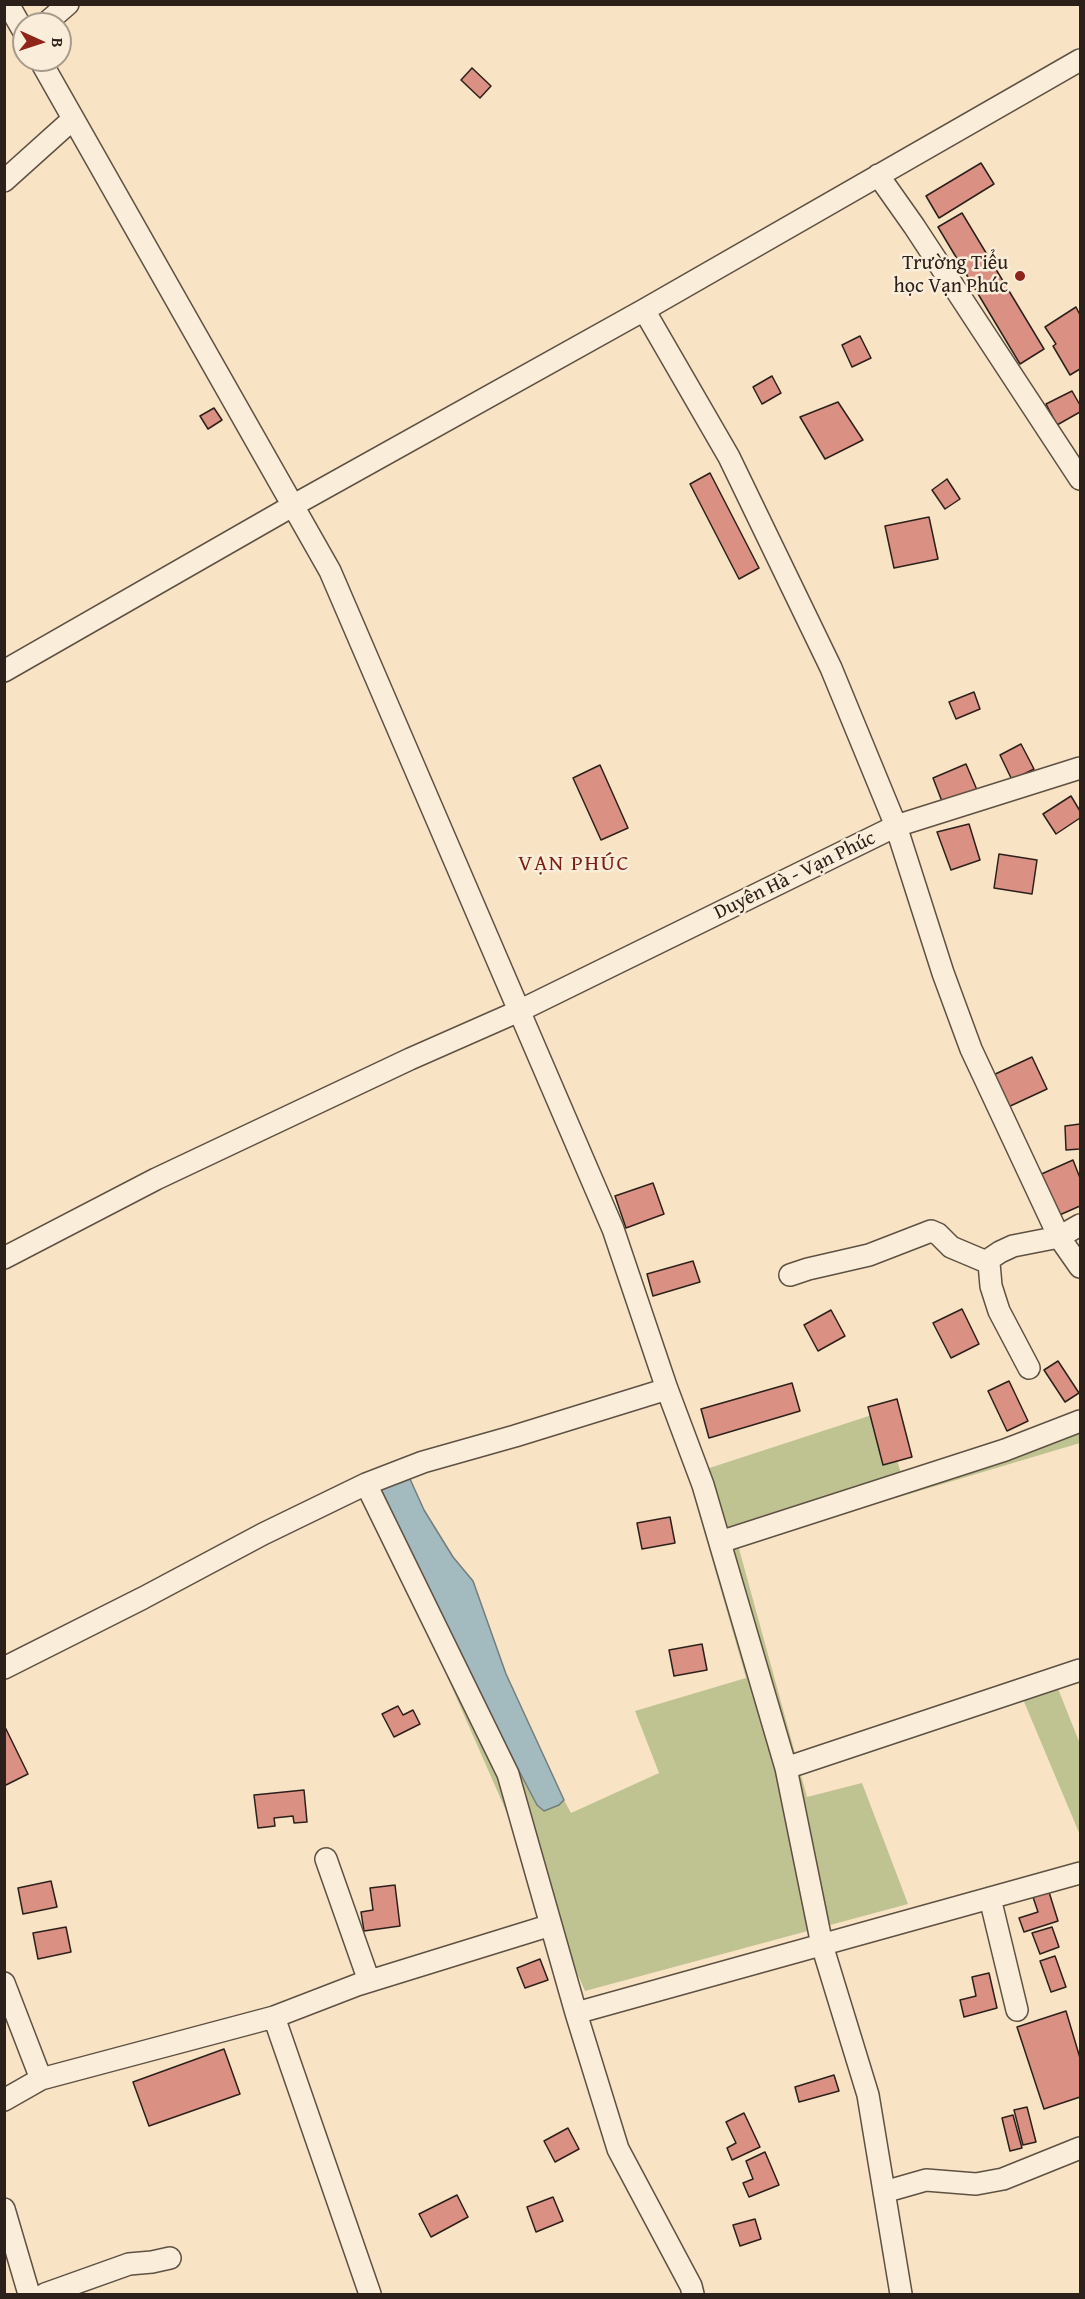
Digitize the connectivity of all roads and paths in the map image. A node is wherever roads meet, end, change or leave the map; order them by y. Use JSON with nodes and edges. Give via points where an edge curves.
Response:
{"nodes":[{"id":1,"x":1080,"y":60,"type":"edge"},
{"id":2,"x":47,"y":72,"type":"edge"},
{"id":3,"x":73,"y":119,"type":"junction"},
{"id":4,"x":878,"y":175,"type":"junction"},
{"id":5,"x":4,"y":181,"type":"edge"},
{"id":6,"x":644,"y":310,"type":"junction"},
{"id":7,"x":1080,"y":479,"type":"edge"},
{"id":8,"x":294,"y":504,"type":"junction"},
{"id":9,"x":4,"y":671,"type":"edge"},
{"id":10,"x":1080,"y":768,"type":"edge"},
{"id":11,"x":896,"y":826,"type":"junction"},
{"id":12,"x":519,"y":1011,"type":"junction"},
{"id":13,"x":1080,"y":1225,"type":"edge"},
{"id":14,"x":1059,"y":1237,"type":"junction"},
{"id":15,"x":4,"y":1258,"type":"edge"},
{"id":16,"x":989,"y":1263,"type":"junction"},
{"id":17,"x":1080,"y":1267,"type":"edge"},
{"id":18,"x":790,"y":1275,"type":"dead end"},
{"id":19,"x":1029,"y":1368,"type":"dead end"},
{"id":20,"x":667,"y":1389,"type":"junction"},
{"id":21,"x":1080,"y":1421,"type":"edge"},
{"id":22,"x":366,"y":1484,"type":"junction"},
{"id":23,"x":720,"y":1542,"type":"junction"},
{"id":24,"x":4,"y":1668,"type":"edge"},
{"id":25,"x":1080,"y":1670,"type":"edge"},
{"id":26,"x":786,"y":1768,"type":"junction"},
{"id":27,"x":326,"y":1859,"type":"dead end"},
{"id":28,"x":1080,"y":1873,"type":"edge"},
{"id":29,"x":990,"y":1898,"type":"junction"},
{"id":30,"x":551,"y":1925,"type":"junction"},
{"id":31,"x":822,"y":1945,"type":"junction"},
{"id":32,"x":369,"y":1981,"type":"junction"},
{"id":33,"x":4,"y":1983,"type":"edge"},
{"id":34,"x":1017,"y":2010,"type":"dead end"},
{"id":35,"x":576,"y":2013,"type":"junction"},
{"id":36,"x":274,"y":2017,"type":"junction"},
{"id":37,"x":41,"y":2079,"type":"junction"},
{"id":38,"x":4,"y":2100,"type":"edge"},
{"id":39,"x":1080,"y":2148,"type":"edge"},
{"id":40,"x":884,"y":2192,"type":"junction"},
{"id":41,"x":4,"y":2209,"type":"edge"},
{"id":42,"x":170,"y":2258,"type":"dead end"},
{"id":43,"x":29,"y":2295,"type":"edge"},
{"id":44,"x":45,"y":2295,"type":"edge"},
{"id":45,"x":370,"y":2295,"type":"edge"},
{"id":46,"x":693,"y":2295,"type":"edge"},
{"id":47,"x":902,"y":2295,"type":"edge"}],
"edges":[{"from":1,"to":4,"type":"street"},
{"from":2,"to":3,"type":"street"},
{"from":3,"to":5,"type":"street"},
{"from":3,"to":8,"type":"street"},
{"from":4,"to":6,"type":"street"},
{"from":4,"to":7,"type":"street"},
{"from":6,"to":8,"type":"street"},
{"from":6,"to":11,"type":"street","via":[[729,457],[831,668]]},
{"from":8,"to":9,"type":"street"},
{"from":8,"to":12,"type":"street","via":[[330,571]]},
{"from":10,"to":11,"type":"street","name":"Duyên Hà - Vạn Phúc"},
{"from":11,"to":12,"type":"street","name":"Duyên Hà - Vạn Phúc"},
{"from":11,"to":14,"type":"street","via":[[971,1049]]},
{"from":12,"to":15,"type":"street","name":"Duyên Hà - Vạn Phúc","via":[[156,1179]]},
{"from":12,"to":20,"type":"street","via":[[613,1228]]},
{"from":13,"to":14,"type":"street"},
{"from":14,"to":16,"type":"street","via":[[1013,1246]]},
{"from":14,"to":17,"type":"street"},
{"from":16,"to":18,"type":"street","via":[[951,1247],[931,1231],[869,1255]]},
{"from":16,"to":19,"type":"street","via":[[999,1311]]},
{"from":20,"to":22,"type":"street","via":[[423,1462]]},
{"from":20,"to":23,"type":"street"},
{"from":21,"to":23,"type":"street","via":[[1005,1450]]},
{"from":22,"to":24,"type":"street"},
{"from":22,"to":30,"type":"street","via":[[508,1774]]},
{"from":23,"to":26,"type":"street"},
{"from":25,"to":26,"type":"street"},
{"from":26,"to":31,"type":"street"},
{"from":27,"to":32,"type":"street"},
{"from":28,"to":29,"type":"street"},
{"from":29,"to":31,"type":"street"},
{"from":29,"to":34,"type":"street"},
{"from":30,"to":32,"type":"street"},
{"from":30,"to":35,"type":"street"},
{"from":31,"to":35,"type":"street"},
{"from":31,"to":40,"type":"street","via":[[868,2095]]},
{"from":32,"to":36,"type":"street"},
{"from":33,"to":37,"type":"street"},
{"from":35,"to":46,"type":"street","via":[[618,2149],[692,2286]]},
{"from":36,"to":37,"type":"street"},
{"from":36,"to":45,"type":"street"},
{"from":37,"to":38,"type":"street"},
{"from":39,"to":40,"type":"street","via":[[1004,2179],[976,2184],[926,2180]]},
{"from":40,"to":47,"type":"street"},
{"from":41,"to":43,"type":"street"},
{"from":42,"to":44,"type":"street","via":[[129,2264]]}]}
